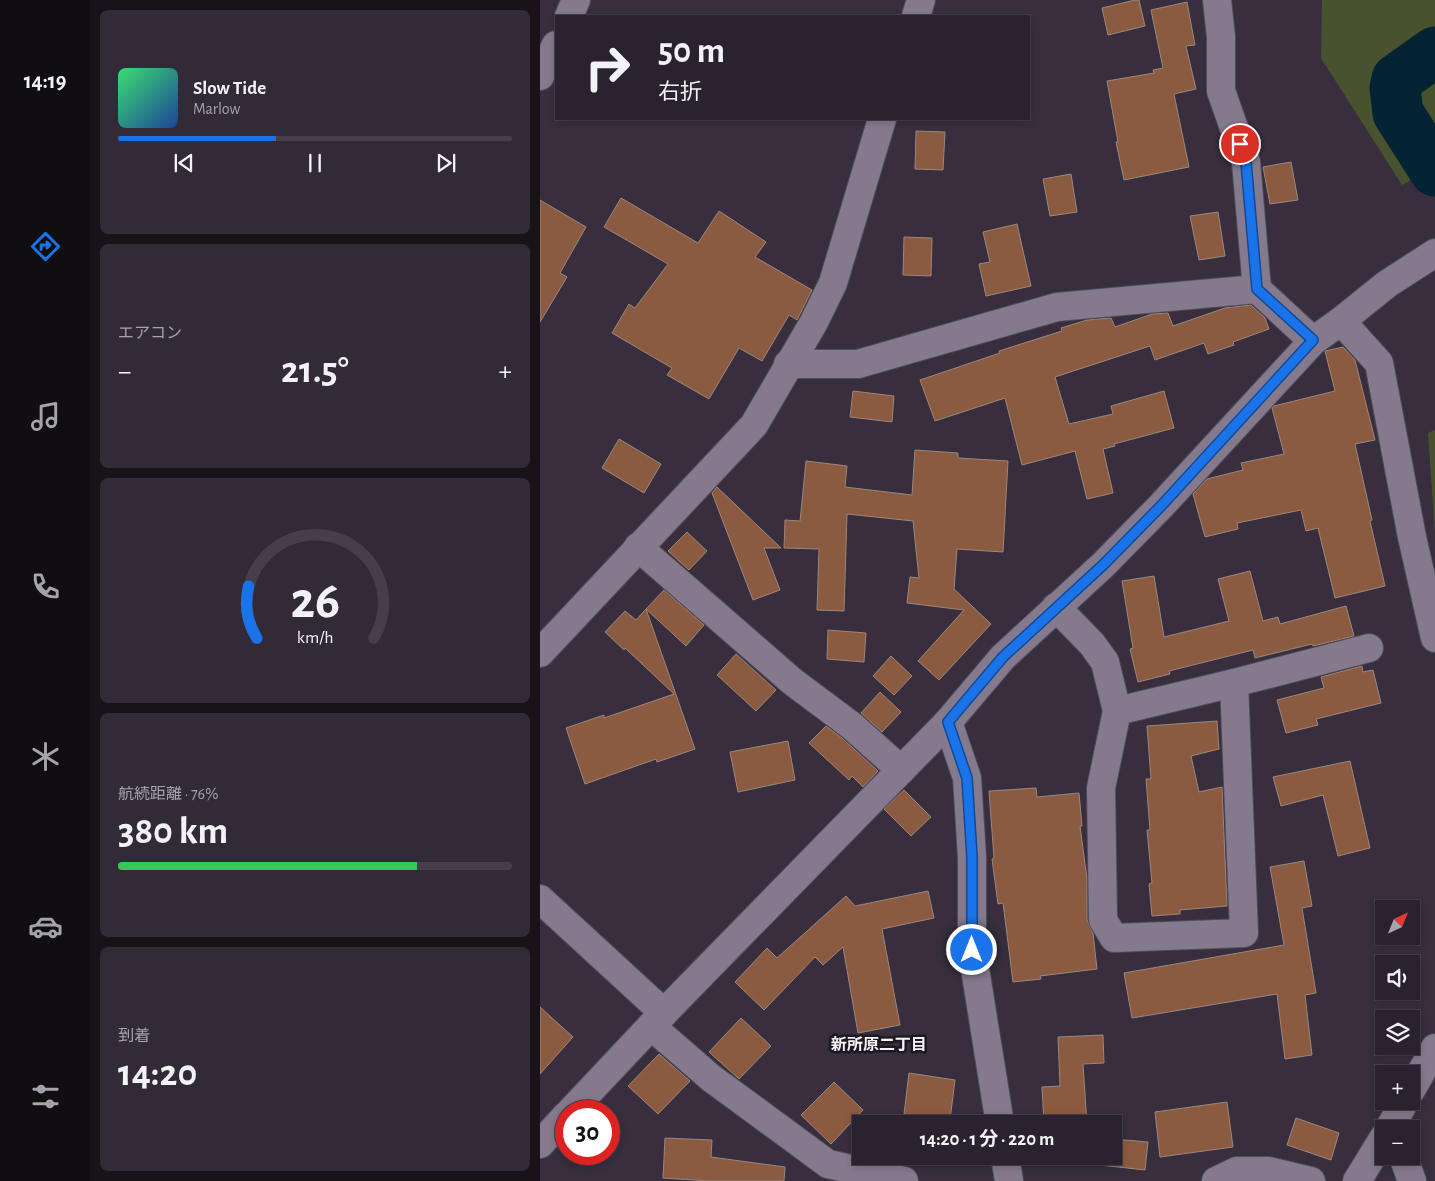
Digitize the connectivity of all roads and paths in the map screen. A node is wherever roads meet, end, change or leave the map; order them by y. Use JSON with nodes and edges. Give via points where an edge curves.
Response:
{"nodes":[{"id":1,"x":576,"y":0,"type":"edge"},
{"id":2,"x":921,"y":0,"type":"edge"},
{"id":3,"x":1217,"y":0,"type":"edge"},
{"id":4,"x":569,"y":15,"type":"edge"},
{"id":5,"x":916,"y":15,"type":"edge"},
{"id":6,"x":555,"y":47,"type":"edge"},
{"id":7,"x":540,"y":76,"type":"edge"},
{"id":8,"x":882,"y":120,"type":"edge"},
{"id":9,"x":1435,"y":253,"type":"edge"},
{"id":10,"x":1257,"y":289,"type":"junction"},
{"id":11,"x":1341,"y":322,"type":"junction"},
{"id":12,"x":1313,"y":340,"type":"junction"},
{"id":13,"x":788,"y":364,"type":"junction"},
{"id":14,"x":638,"y":546,"type":"junction"},
{"id":15,"x":1056,"y":608,"type":"junction"},
{"id":16,"x":1435,"y":638,"type":"edge"},
{"id":17,"x":1369,"y":648,"type":"dead end"},
{"id":18,"x":540,"y":653,"type":"edge"},
{"id":19,"x":1234,"y":683,"type":"junction"},
{"id":20,"x":1117,"y":711,"type":"junction"},
{"id":21,"x":948,"y":722,"type":"junction"},
{"id":22,"x":901,"y":770,"type":"junction"},
{"id":23,"x":540,"y":899,"type":"edge"},
{"id":24,"x":658,"y":1020,"type":"junction"},
{"id":25,"x":1435,"y":1048,"type":"edge"},
{"id":26,"x":1420,"y":1074,"type":"edge"},
{"id":27,"x":582,"y":1100,"type":"edge"},
{"id":28,"x":999,"y":1115,"type":"edge"},
{"id":29,"x":555,"y":1128,"type":"edge"},
{"id":30,"x":540,"y":1144,"type":"edge"},
{"id":31,"x":1375,"y":1152,"type":"edge"},
{"id":32,"x":1006,"y":1165,"type":"edge"},
{"id":33,"x":1406,"y":1165,"type":"edge"},
{"id":34,"x":904,"y":1181,"type":"edge"},
{"id":35,"x":1009,"y":1181,"type":"edge"},
{"id":36,"x":1216,"y":1181,"type":"edge"},
{"id":37,"x":1311,"y":1181,"type":"edge"},
{"id":38,"x":1357,"y":1181,"type":"edge"},
{"id":39,"x":1412,"y":1181,"type":"edge"}],
"edges":[{"from":1,"to":4,"type":"street"},
{"from":2,"to":5,"type":"street"},
{"from":3,"to":10,"type":"street","via":[[1221,91],[1246,162]]},
{"from":6,"to":7,"type":"street"},
{"from":8,"to":13,"type":"street","via":[[833,283]]},
{"from":9,"to":11,"type":"street","via":[[1387,284]]},
{"from":10,"to":12,"type":"street"},
{"from":10,"to":13,"type":"street","via":[[1057,307],[858,364]]},
{"from":11,"to":12,"type":"street"},
{"from":11,"to":16,"type":"street","via":[[1379,363]]},
{"from":12,"to":15,"type":"street","via":[[1161,506]]},
{"from":13,"to":14,"type":"street","via":[[754,425]]},
{"from":14,"to":18,"type":"street"},
{"from":14,"to":22,"type":"street","via":[[793,682],[852,726]]},
{"from":15,"to":20,"type":"street","via":[[1105,662]]},
{"from":15,"to":21,"type":"street","via":[[1003,657]]},
{"from":17,"to":19,"type":"street"},
{"from":19,"to":20,"type":"street"},
{"from":19,"to":20,"type":"street","via":[[1244,933],[1114,938],[1103,920],[1101,788]]},
{"from":21,"to":22,"type":"street"},
{"from":21,"to":28,"type":"street","via":[[967,778],[972,857],[972,950]]},
{"from":22,"to":24,"type":"street"},
{"from":23,"to":24,"type":"street"},
{"from":24,"to":27,"type":"street"},
{"from":24,"to":34,"type":"street","via":[[711,1078],[828,1164]]},
{"from":25,"to":26,"type":"street"},
{"from":29,"to":30,"type":"street"},
{"from":31,"to":38,"type":"street"},
{"from":32,"to":35,"type":"street"},
{"from":33,"to":39,"type":"street"},
{"from":36,"to":37,"type":"street","via":[[1236,1171],[1269,1171]]}]}
